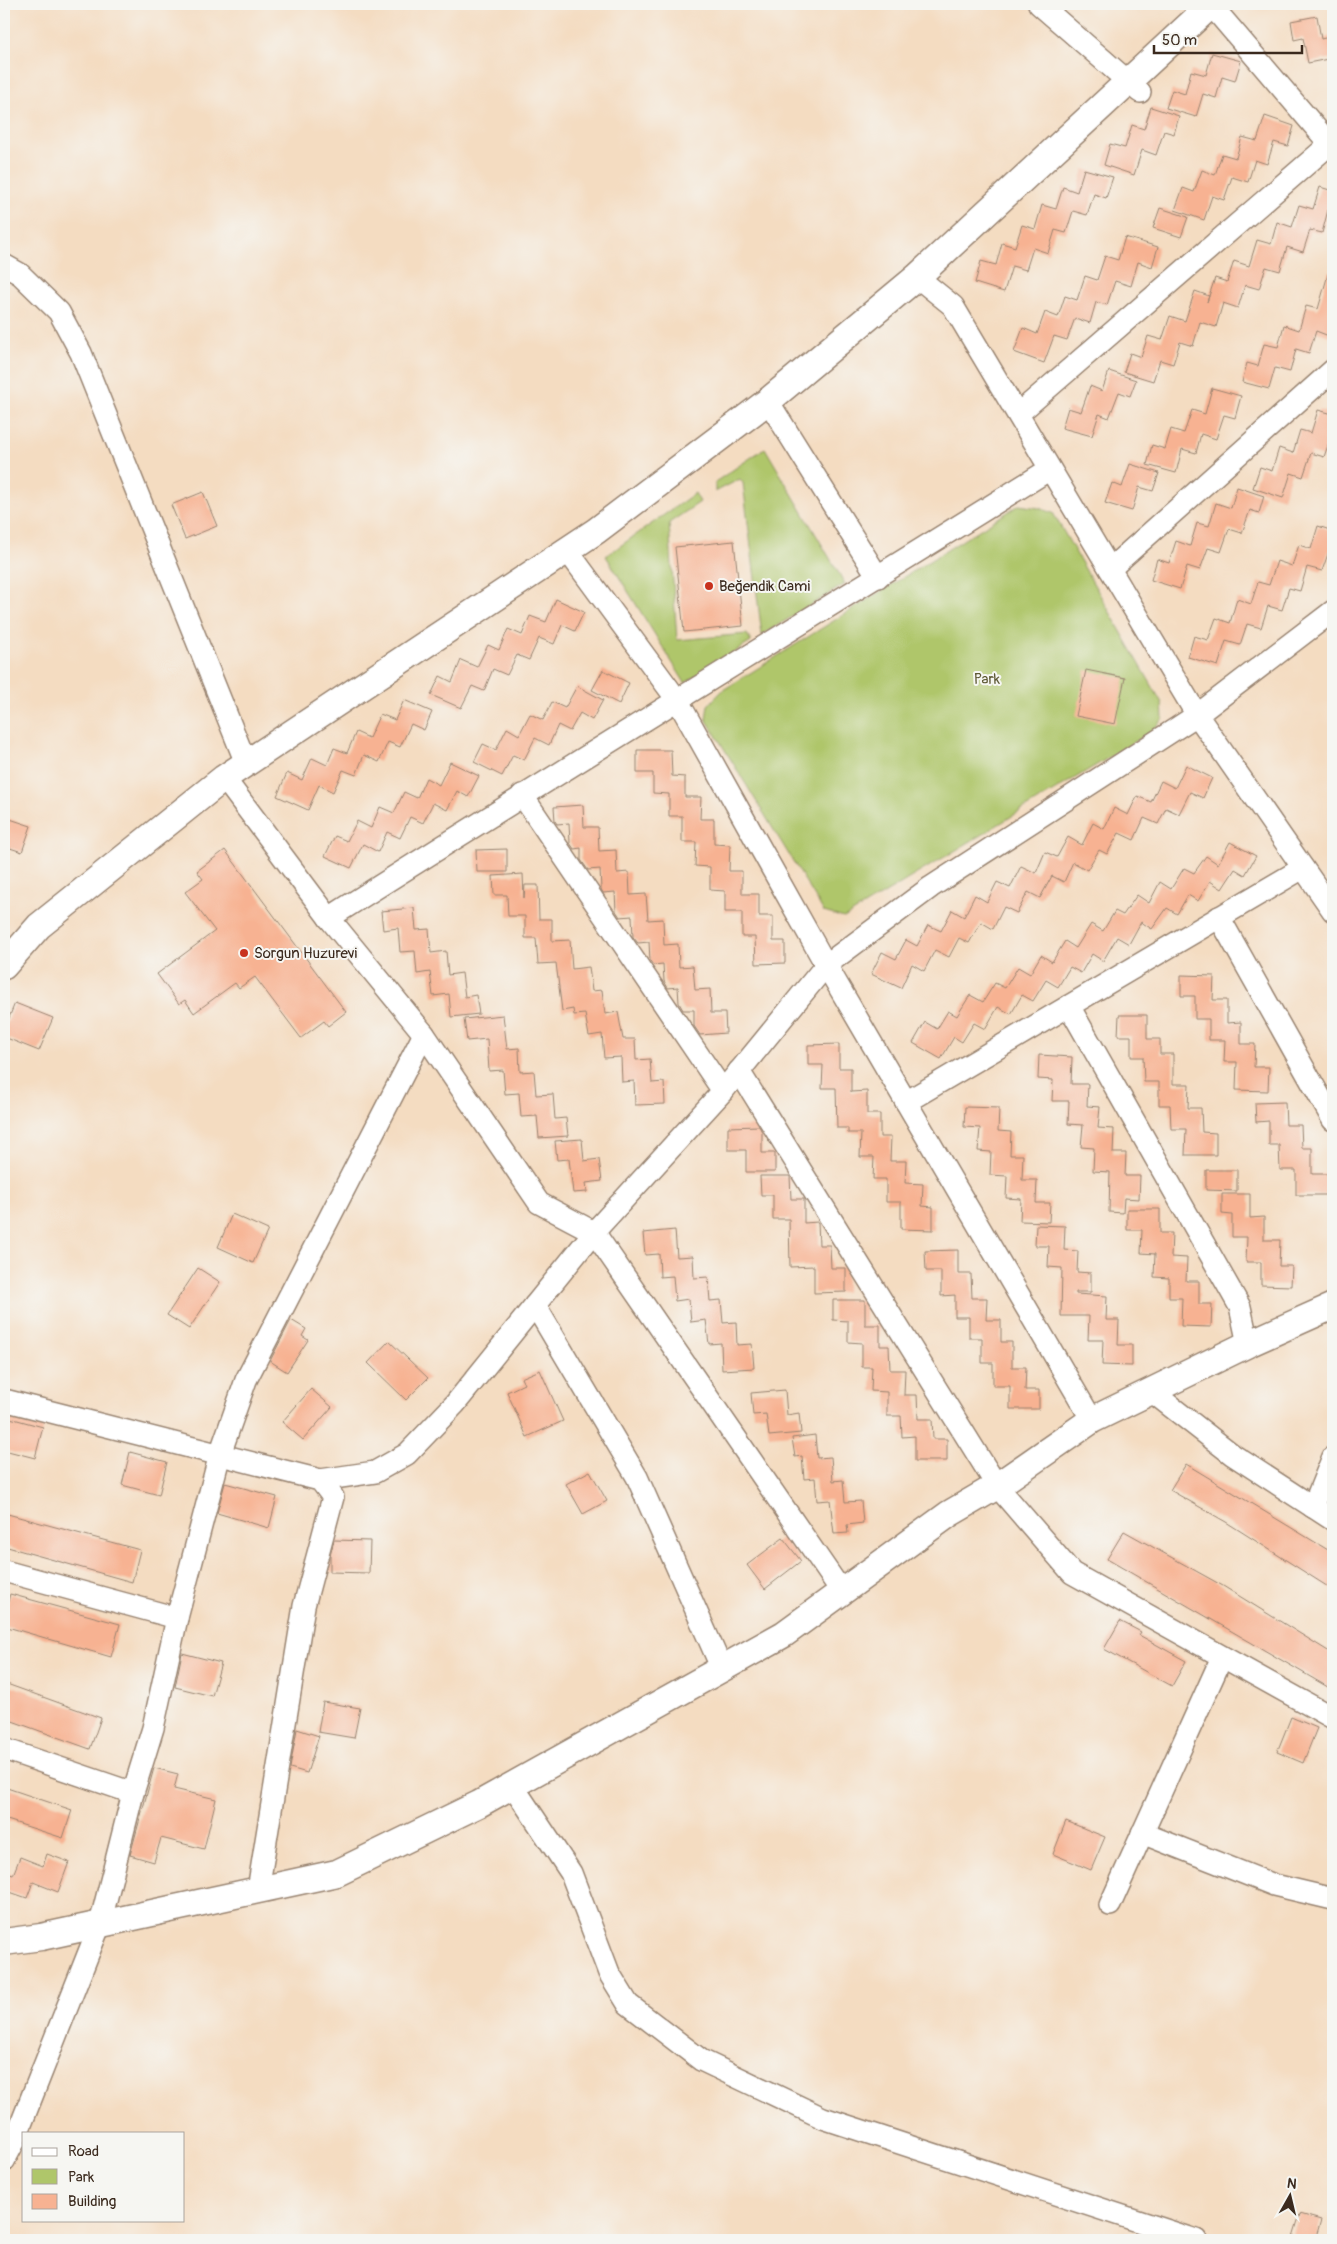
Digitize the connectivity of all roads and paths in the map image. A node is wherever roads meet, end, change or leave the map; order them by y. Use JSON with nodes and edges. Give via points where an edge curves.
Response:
{"nodes":[{"id":1,"x":1038,"y":4,"type":"edge"},
{"id":2,"x":1211,"y":4,"type":"edge"},
{"id":3,"x":1133,"y":87,"type":"junction"},
{"id":4,"x":1332,"y":146,"type":"edge"},
{"id":5,"x":4,"y":265,"type":"edge"},
{"id":6,"x":917,"y":277,"type":"junction"},
{"id":7,"x":1333,"y":370,"type":"edge"},
{"id":8,"x":768,"y":401,"type":"junction"},
{"id":9,"x":1018,"y":414,"type":"junction"},
{"id":10,"x":1050,"y":469,"type":"junction"},
{"id":11,"x":567,"y":550,"type":"junction"},
{"id":12,"x":1110,"y":569,"type":"junction"},
{"id":13,"x":878,"y":576,"type":"junction"},
{"id":14,"x":1333,"y":611,"type":"edge"},
{"id":15,"x":678,"y":701,"type":"junction"},
{"id":16,"x":1197,"y":715,"type":"junction"},
{"id":17,"x":246,"y":763,"type":"junction"},
{"id":18,"x":224,"y":778,"type":"junction"},
{"id":19,"x":522,"y":795,"type":"junction"},
{"id":20,"x":1303,"y":868,"type":"junction"},
{"id":21,"x":1333,"y":911,"type":"edge"},
{"id":22,"x":1219,"y":917,"type":"junction"},
{"id":23,"x":329,"y":918,"type":"junction"},
{"id":24,"x":826,"y":965,"type":"junction"},
{"id":25,"x":4,"y":966,"type":"edge"},
{"id":26,"x":1070,"y":1006,"type":"junction"},
{"id":27,"x":424,"y":1034,"type":"junction"},
{"id":28,"x":739,"y":1071,"type":"junction"},
{"id":29,"x":723,"y":1091,"type":"junction"},
{"id":30,"x":906,"y":1102,"type":"junction"},
{"id":31,"x":1333,"y":1120,"type":"edge"},
{"id":32,"x":594,"y":1232,"type":"junction"},
{"id":33,"x":535,"y":1305,"type":"junction"},
{"id":34,"x":1333,"y":1306,"type":"edge"},
{"id":35,"x":1248,"y":1344,"type":"junction"},
{"id":36,"x":1151,"y":1391,"type":"junction"},
{"id":37,"x":4,"y":1400,"type":"edge"},
{"id":38,"x":1092,"y":1420,"type":"junction"},
{"id":39,"x":220,"y":1454,"type":"junction"},
{"id":40,"x":1333,"y":1457,"type":"edge"},
{"id":41,"x":320,"y":1480,"type":"junction"},
{"id":42,"x":997,"y":1486,"type":"junction"},
{"id":43,"x":1313,"y":1508,"type":"junction"},
{"id":44,"x":1333,"y":1520,"type":"edge"},
{"id":45,"x":4,"y":1571,"type":"edge"},
{"id":46,"x":842,"y":1592,"type":"junction"},
{"id":47,"x":177,"y":1618,"type":"junction"},
{"id":48,"x":1222,"y":1657,"type":"junction"},
{"id":49,"x":722,"y":1669,"type":"junction"},
{"id":50,"x":1333,"y":1718,"type":"edge"},
{"id":51,"x":4,"y":1749,"type":"edge"},
{"id":52,"x":513,"y":1786,"type":"junction"},
{"id":53,"x":133,"y":1792,"type":"junction"},
{"id":54,"x":1142,"y":1833,"type":"junction"},
{"id":55,"x":258,"y":1890,"type":"junction"},
{"id":56,"x":1333,"y":1899,"type":"edge"},
{"id":57,"x":1110,"y":1905,"type":"dead end"},
{"id":58,"x":100,"y":1924,"type":"junction"},
{"id":59,"x":4,"y":1942,"type":"edge"},
{"id":60,"x":4,"y":2161,"type":"edge"},
{"id":61,"x":1196,"y":2240,"type":"edge"}],
"edges":[{"from":1,"to":3,"type":"street"},
{"from":2,"to":3,"type":"street"},
{"from":2,"to":4,"type":"street"},
{"from":3,"to":6,"type":"street"},
{"from":4,"to":9,"type":"street"},
{"from":5,"to":17,"type":"street","via":[[20,274],[58,312],[81,353]]},
{"from":6,"to":8,"type":"street"},
{"from":6,"to":9,"type":"street","via":[[953,306]]},
{"from":7,"to":12,"type":"street"},
{"from":8,"to":11,"type":"street"},
{"from":8,"to":13,"type":"street"},
{"from":9,"to":10,"type":"street"},
{"from":10,"to":12,"type":"street"},
{"from":10,"to":13,"type":"street"},
{"from":11,"to":15,"type":"street"},
{"from":11,"to":17,"type":"street"},
{"from":12,"to":16,"type":"street"},
{"from":13,"to":15,"type":"street"},
{"from":14,"to":16,"type":"street"},
{"from":15,"to":19,"type":"street"},
{"from":15,"to":24,"type":"street"},
{"from":16,"to":20,"type":"street"},
{"from":16,"to":24,"type":"street","via":[[931,887]]},
{"from":17,"to":18,"type":"street"},
{"from":18,"to":23,"type":"street"},
{"from":18,"to":25,"type":"street","via":[[39,926]]},
{"from":19,"to":23,"type":"street"},
{"from":19,"to":29,"type":"street"},
{"from":20,"to":21,"type":"street"},
{"from":20,"to":22,"type":"street"},
{"from":22,"to":26,"type":"street"},
{"from":22,"to":31,"type":"street"},
{"from":23,"to":27,"type":"street"},
{"from":24,"to":28,"type":"street"},
{"from":24,"to":30,"type":"street"},
{"from":26,"to":30,"type":"street"},
{"from":26,"to":35,"type":"street","via":[[1240,1308]]},
{"from":27,"to":32,"type":"street","via":[[539,1203]]},
{"from":27,"to":39,"type":"street","via":[[246,1380]]},
{"from":28,"to":29,"type":"street"},
{"from":28,"to":42,"type":"street"},
{"from":29,"to":32,"type":"street"},
{"from":30,"to":38,"type":"street"},
{"from":32,"to":33,"type":"street"},
{"from":32,"to":46,"type":"street"},
{"from":33,"to":41,"type":"street","via":[[455,1404],[407,1454],[375,1472]]},
{"from":33,"to":49,"type":"street","via":[[637,1477]]},
{"from":34,"to":35,"type":"street"},
{"from":35,"to":36,"type":"street"},
{"from":36,"to":38,"type":"street"},
{"from":36,"to":43,"type":"street","via":[[1233,1455]]},
{"from":37,"to":39,"type":"street"},
{"from":38,"to":42,"type":"street"},
{"from":39,"to":41,"type":"street"},
{"from":39,"to":47,"type":"street"},
{"from":40,"to":43,"type":"street"},
{"from":41,"to":55,"type":"street","via":[[333,1497],[304,1606]]},
{"from":42,"to":46,"type":"street","via":[[949,1514]]},
{"from":42,"to":48,"type":"street","via":[[1072,1573]]},
{"from":43,"to":44,"type":"street"},
{"from":45,"to":47,"type":"street"},
{"from":46,"to":49,"type":"street","via":[[784,1634]]},
{"from":47,"to":53,"type":"street","via":[[153,1728]]},
{"from":48,"to":50,"type":"street"},
{"from":48,"to":54,"type":"street"},
{"from":49,"to":52,"type":"street"},
{"from":51,"to":53,"type":"street"},
{"from":52,"to":55,"type":"street","via":[[337,1873]]},
{"from":52,"to":61,"type":"street","via":[[572,1873],[609,1973],[628,2004],[701,2060],[823,2118]]},
{"from":53,"to":58,"type":"street"},
{"from":54,"to":56,"type":"street","via":[[1274,1885]]},
{"from":54,"to":57,"type":"street"},
{"from":55,"to":58,"type":"street"},
{"from":58,"to":59,"type":"street"},
{"from":58,"to":60,"type":"street"}]}
